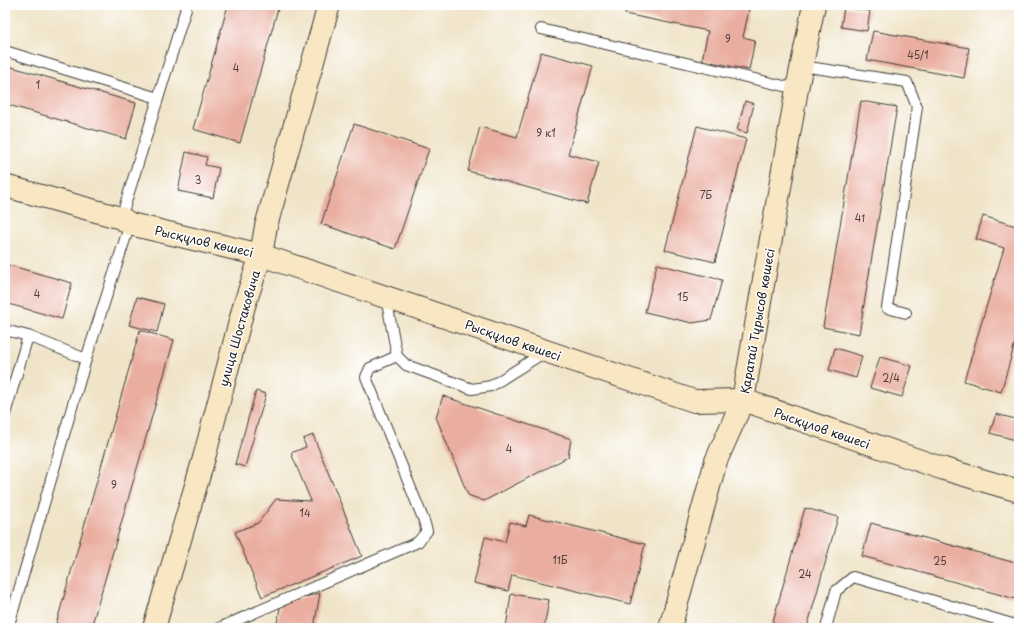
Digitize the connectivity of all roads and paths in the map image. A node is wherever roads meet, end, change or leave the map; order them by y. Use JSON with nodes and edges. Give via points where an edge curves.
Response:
{"nodes":[{"id":1,"x":187,"y":5,"type":"edge"},
{"id":2,"x":330,"y":5,"type":"edge"},
{"id":3,"x":814,"y":5,"type":"edge"},
{"id":4,"x":541,"y":29,"type":"dead end"},
{"id":5,"x":5,"y":51,"type":"edge"},
{"id":6,"x":802,"y":66,"type":"junction"},
{"id":7,"x":797,"y":89,"type":"junction"},
{"id":8,"x":158,"y":98,"type":"junction"},
{"id":9,"x":5,"y":186,"type":"edge"},
{"id":10,"x":126,"y":221,"type":"junction"},
{"id":11,"x":261,"y":254,"type":"junction"},
{"id":12,"x":386,"y":297,"type":"junction"},
{"id":13,"x":906,"y":314,"type":"dead end"},
{"id":14,"x":5,"y":330,"type":"edge"},
{"id":15,"x":28,"y":336,"type":"junction"},
{"id":16,"x":547,"y":351,"type":"junction"},
{"id":17,"x":398,"y":356,"type":"junction"},
{"id":18,"x":86,"y":359,"type":"junction"},
{"id":19,"x":743,"y":400,"type":"junction"},
{"id":20,"x":5,"y":414,"type":"edge"},
{"id":21,"x":1019,"y":491,"type":"edge"},
{"id":22,"x":1019,"y":626,"type":"edge"},
{"id":23,"x":8,"y":628,"type":"edge"},
{"id":24,"x":154,"y":628,"type":"edge"},
{"id":25,"x":219,"y":628,"type":"edge"},
{"id":26,"x":670,"y":628,"type":"edge"},
{"id":27,"x":826,"y":628,"type":"edge"}],
"edges":[{"from":1,"to":8,"type":"lane"},
{"from":2,"to":11,"type":"street","name":"улица Шостаковича","via":[[266,226]]},
{"from":3,"to":6,"type":"street","name":"Қаратай Тұрысов көшесі"},
{"from":4,"to":7,"type":"lane"},
{"from":5,"to":8,"type":"lane"},
{"from":6,"to":7,"type":"street","name":"Қаратай Тұрысов көшесі"},
{"from":6,"to":13,"type":"lane","via":[[907,82],[917,107],[887,308]]},
{"from":7,"to":19,"type":"street","name":"Қаратай Тұрысов көшесі"},
{"from":8,"to":10,"type":"lane"},
{"from":9,"to":10,"type":"street","name":"Рысқұлов көшесі"},
{"from":10,"to":11,"type":"street","name":"Рысқұлов көшесі"},
{"from":10,"to":18,"type":"lane"},
{"from":11,"to":12,"type":"street","name":"Рысқұлов көшесі"},
{"from":11,"to":24,"type":"street","name":"улица Шостаковича","via":[[244,306],[204,458]]},
{"from":12,"to":16,"type":"street","name":"Рысқұлов көшесі"},
{"from":12,"to":17,"type":"lane"},
{"from":14,"to":15,"type":"lane"},
{"from":15,"to":18,"type":"lane"},
{"from":15,"to":20,"type":"lane"},
{"from":16,"to":17,"type":"lane","via":[[492,386],[472,389],[406,366]]},
{"from":16,"to":19,"type":"street","name":"Рысқұлов көшесі","via":[[694,401]]},
{"from":17,"to":25,"type":"lane","via":[[370,368],[366,378],[427,531],[418,542]]},
{"from":18,"to":23,"type":"lane"},
{"from":19,"to":21,"type":"street","name":"Рысқұлов көшесі","via":[[944,469]]},
{"from":19,"to":26,"type":"street","name":"Қаратай Тұрысов көшесі","via":[[716,461]]},
{"from":22,"to":27,"type":"lane","via":[[852,577],[836,591]]}]}
